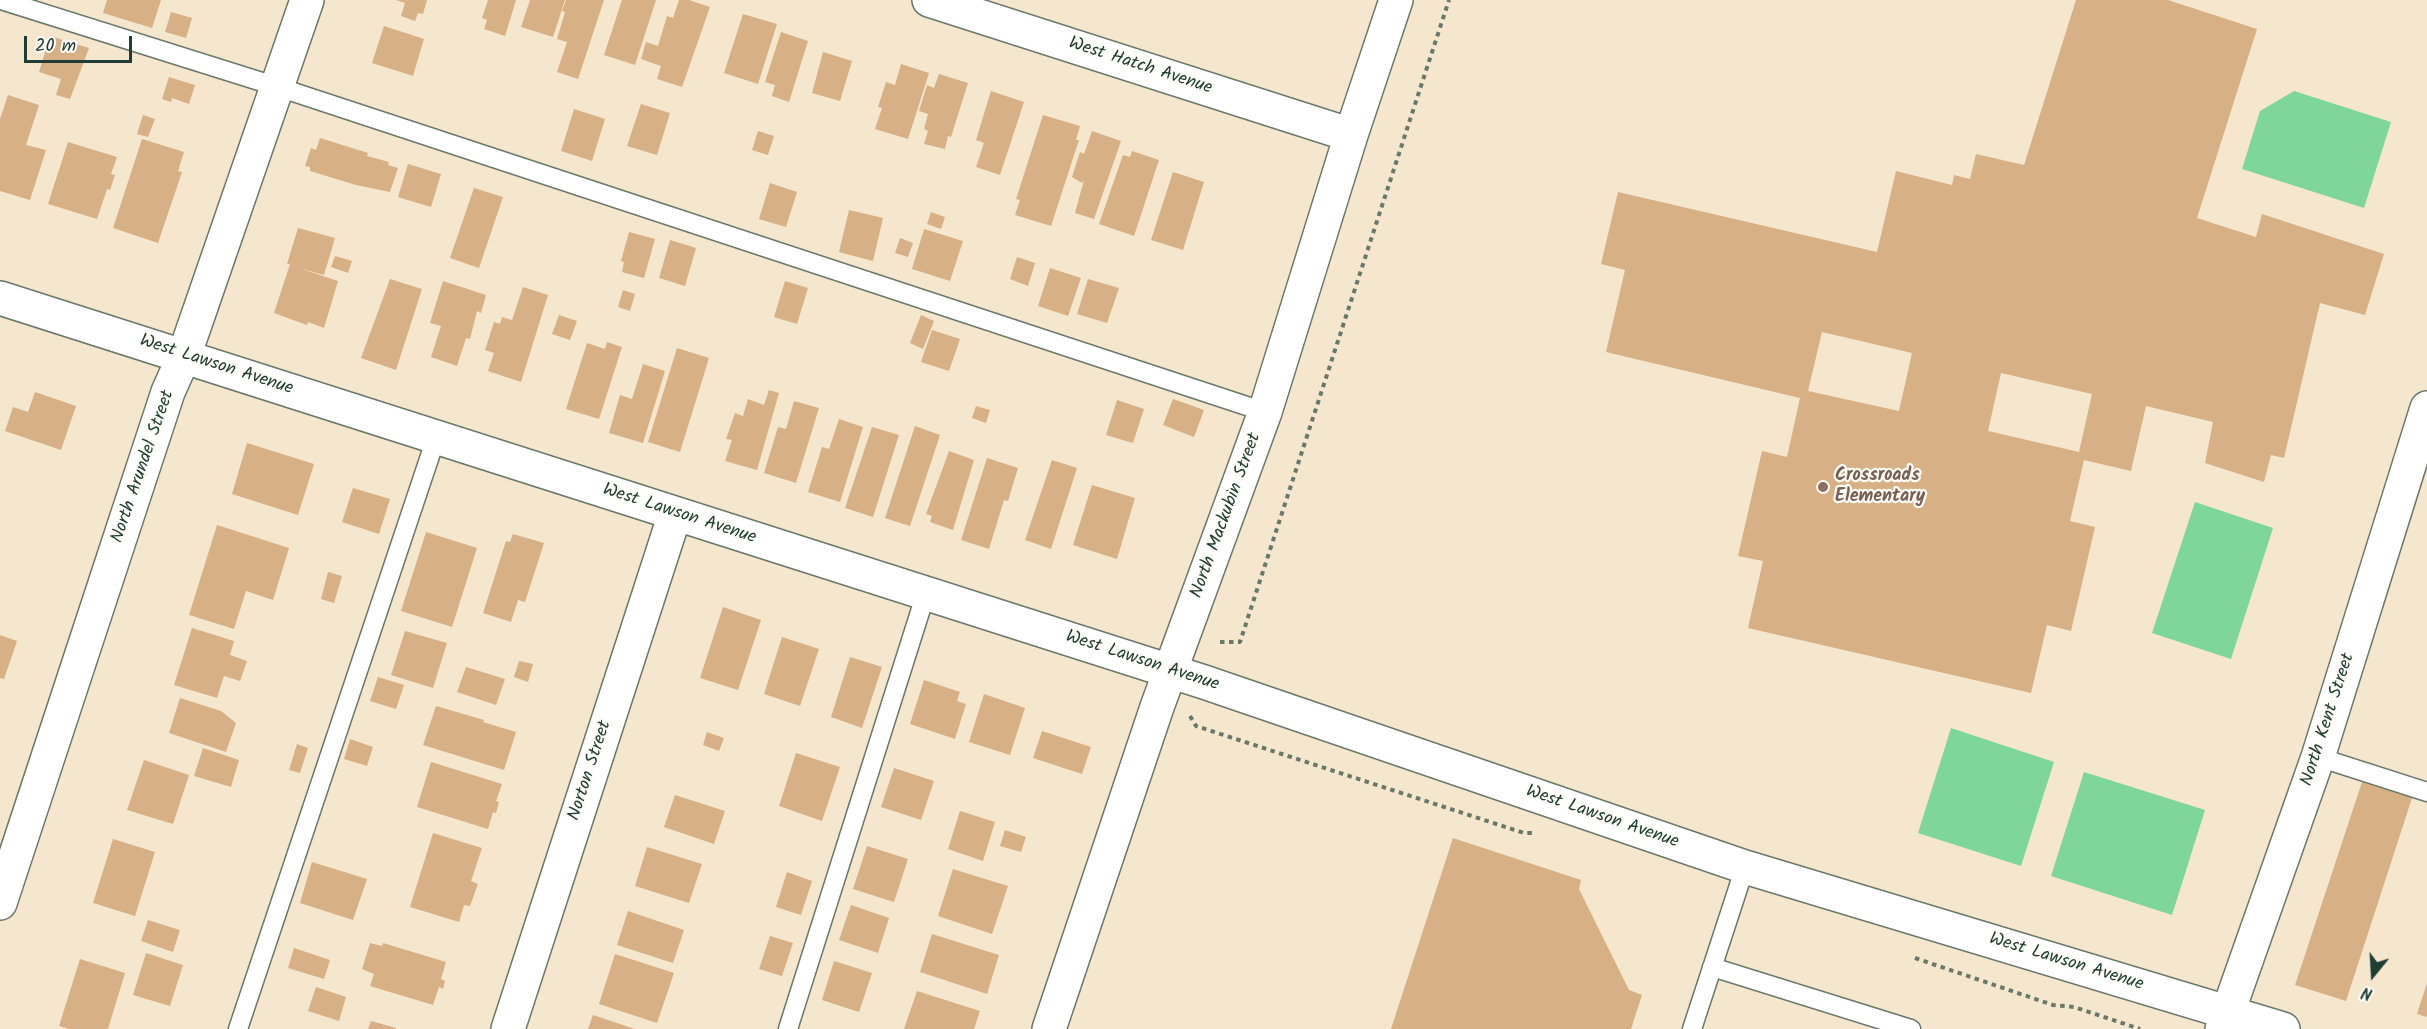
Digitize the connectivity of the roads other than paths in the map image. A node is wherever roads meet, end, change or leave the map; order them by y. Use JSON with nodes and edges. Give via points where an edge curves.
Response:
{"nodes":[{"id":1,"x":1,"y":0,"type":"edge"},
{"id":2,"x":307,"y":0,"type":"edge"},
{"id":3,"x":929,"y":0,"type":"edge"},
{"id":4,"x":1396,"y":0,"type":"edge"},
{"id":5,"x":278,"y":87,"type":"junction"},
{"id":6,"x":1351,"y":135,"type":"junction"},
{"id":7,"x":0,"y":298,"type":"edge"},
{"id":8,"x":184,"y":356,"type":"junction"},
{"id":9,"x":2427,"y":408,"type":"edge"},
{"id":10,"x":1265,"y":412,"type":"junction"},
{"id":11,"x":436,"y":438,"type":"junction"},
{"id":12,"x":2416,"y":478,"type":"edge"},
{"id":13,"x":675,"y":514,"type":"junction"},
{"id":14,"x":926,"y":593,"type":"junction"},
{"id":15,"x":1170,"y":671,"type":"junction"},
{"id":16,"x":2318,"y":758,"type":"junction"},
{"id":17,"x":2427,"y":792,"type":"edge"},
{"id":18,"x":1745,"y":867,"type":"junction"},
{"id":19,"x":0,"y":903,"type":"edge"},
{"id":20,"x":1712,"y":967,"type":"junction"},
{"id":21,"x":2225,"y":1020,"type":"edge"},
{"id":22,"x":238,"y":1029,"type":"edge"},
{"id":23,"x":508,"y":1029,"type":"edge"},
{"id":24,"x":788,"y":1029,"type":"edge"},
{"id":25,"x":1048,"y":1029,"type":"edge"},
{"id":26,"x":1692,"y":1029,"type":"edge"},
{"id":27,"x":1911,"y":1029,"type":"edge"},
{"id":28,"x":2283,"y":1029,"type":"edge"}],
"edges":[{"from":1,"to":5,"type":"lane"},
{"from":2,"to":5,"type":"street","name":"North Arundel Street"},
{"from":3,"to":6,"type":"street","name":"West Hatch Avenue"},
{"from":4,"to":6,"type":"street","name":"North Mackubin Street"},
{"from":5,"to":8,"type":"street","name":"North Arundel Street"},
{"from":5,"to":10,"type":"lane"},
{"from":6,"to":10,"type":"street","name":"North Mackubin Street"},
{"from":7,"to":8,"type":"street","name":"West Lawson Avenue"},
{"from":8,"to":11,"type":"street","name":"West Lawson Avenue"},
{"from":8,"to":19,"type":"street","name":"North Arundel Street","via":[[168,392]]},
{"from":9,"to":12,"type":"street","name":"North Kent Street"},
{"from":10,"to":15,"type":"street","name":"North Mackubin Street"},
{"from":11,"to":13,"type":"street","name":"West Lawson Avenue"},
{"from":11,"to":22,"type":"lane"},
{"from":12,"to":16,"type":"street","name":"North Kent Street"},
{"from":13,"to":14,"type":"street","name":"West Lawson Avenue"},
{"from":13,"to":23,"type":"street","name":"Norton Street"},
{"from":14,"to":15,"type":"street","name":"West Lawson Avenue"},
{"from":14,"to":24,"type":"lane"},
{"from":15,"to":18,"type":"street","name":"West Lawson Avenue"},
{"from":15,"to":25,"type":"street","name":"North Mackubin Street"},
{"from":16,"to":17,"type":"lane"},
{"from":16,"to":21,"type":"street","name":"North Kent Street"},
{"from":18,"to":20,"type":"lane"},
{"from":18,"to":21,"type":"street","name":"West Lawson Avenue"},
{"from":20,"to":26,"type":"lane"},
{"from":20,"to":27,"type":"lane"},
{"from":21,"to":28,"type":"street","name":"West Lawson Avenue"}]}
